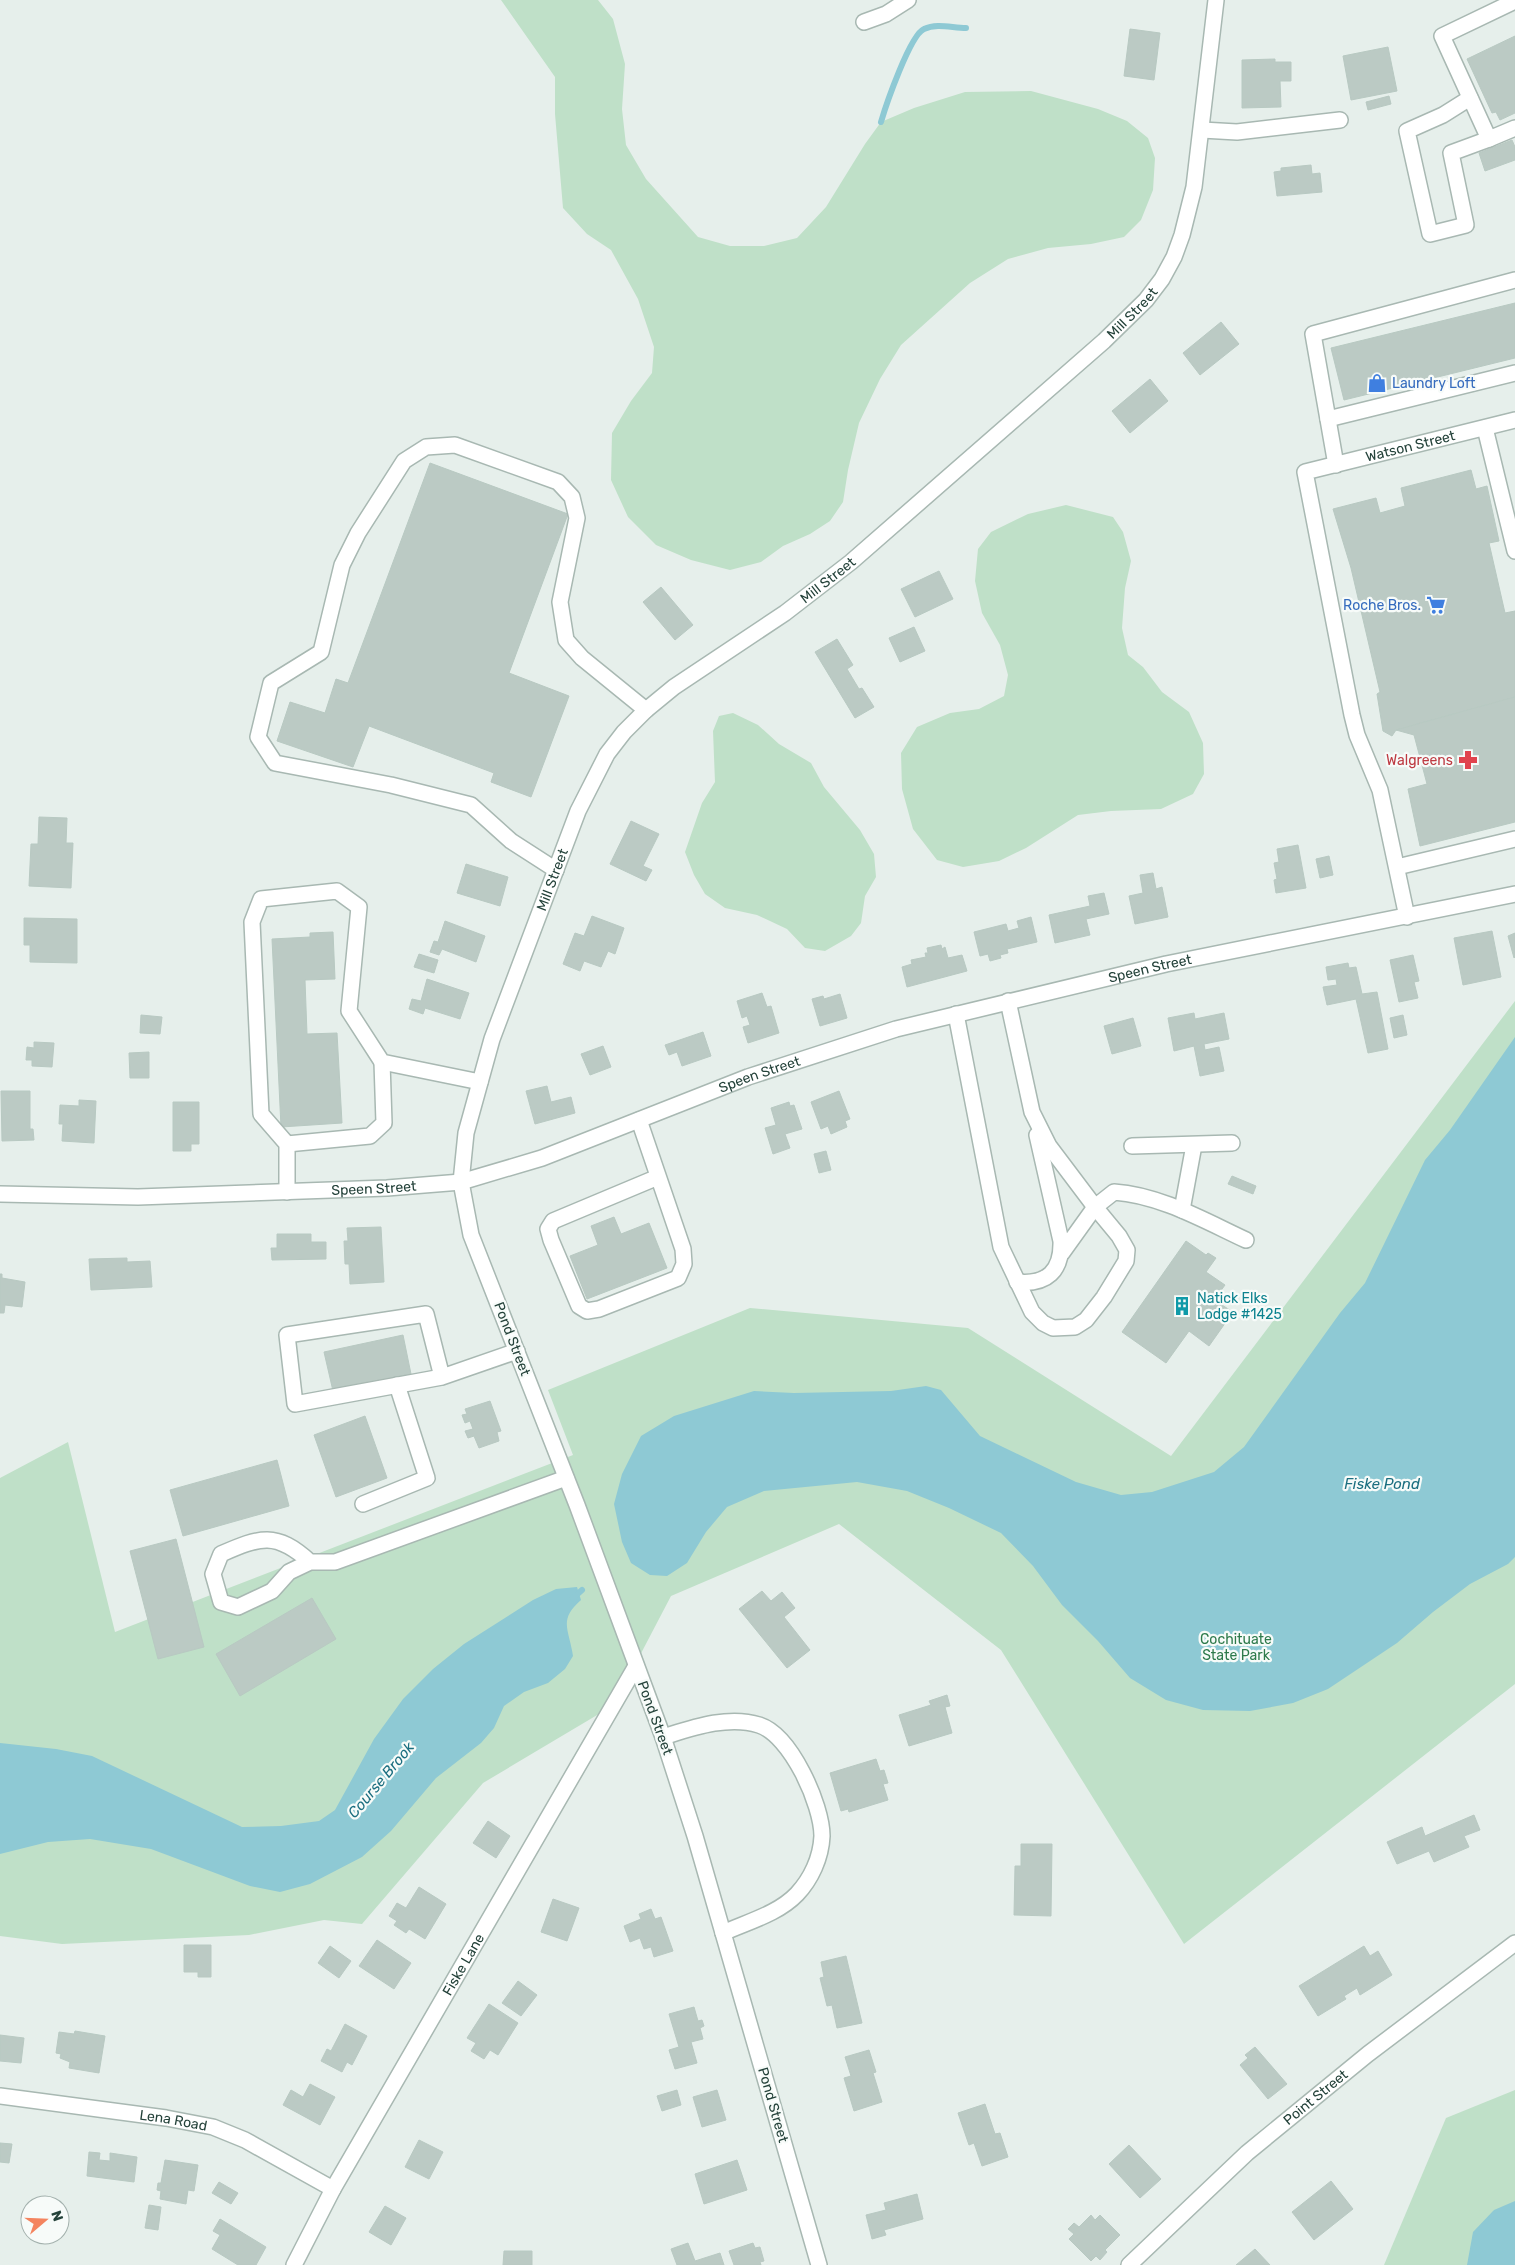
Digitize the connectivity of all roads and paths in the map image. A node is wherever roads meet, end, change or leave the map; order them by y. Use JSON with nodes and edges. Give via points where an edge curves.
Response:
{"nodes":[{"id":1,"x":908,"y":0,"type":"edge"},
{"id":2,"x":1216,"y":0,"type":"edge"},
{"id":3,"x":1515,"y":1,"type":"edge"},
{"id":4,"x":864,"y":22,"type":"dead end"},
{"id":5,"x":1470,"y":98,"type":"junction"},
{"id":6,"x":1340,"y":120,"type":"dead end"},
{"id":7,"x":1515,"y":128,"type":"edge"},
{"id":8,"x":1202,"y":130,"type":"junction"},
{"id":9,"x":1489,"y":139,"type":"junction"},
{"id":10,"x":1515,"y":280,"type":"edge"},
{"id":11,"x":1515,"y":373,"type":"edge"},
{"id":12,"x":1328,"y":419,"type":"junction"},
{"id":13,"x":1515,"y":420,"type":"edge"},
{"id":14,"x":1485,"y":428,"type":"junction"},
{"id":15,"x":1336,"y":465,"type":"junction"},
{"id":16,"x":1515,"y":551,"type":"edge"},
{"id":17,"x":646,"y":710,"type":"junction"},
{"id":18,"x":1515,"y":839,"type":"edge"},
{"id":19,"x":1397,"y":867,"type":"junction"},
{"id":20,"x":556,"y":870,"type":"junction"},
{"id":21,"x":1515,"y":894,"type":"edge"},
{"id":22,"x":1407,"y":917,"type":"junction"},
{"id":23,"x":1008,"y":1001,"type":"junction"},
{"id":24,"x":956,"y":1014,"type":"junction"},
{"id":25,"x":382,"y":1062,"type":"junction"},
{"id":26,"x":480,"y":1082,"type":"junction"},
{"id":27,"x":1032,"y":1112,"type":"junction"},
{"id":28,"x":639,"y":1120,"type":"junction"},
{"id":29,"x":1232,"y":1143,"type":"dead end"},
{"id":30,"x":287,"y":1144,"type":"junction"},
{"id":31,"x":1194,"y":1145,"type":"junction"},
{"id":32,"x":1132,"y":1146,"type":"dead end"},
{"id":33,"x":658,"y":1177,"type":"junction"},
{"id":34,"x":460,"y":1182,"type":"junction"},
{"id":35,"x":287,"y":1192,"type":"junction"},
{"id":36,"x":0,"y":1194,"type":"edge"},
{"id":37,"x":1094,"y":1207,"type":"junction"},
{"id":38,"x":1182,"y":1210,"type":"junction"},
{"id":39,"x":1246,"y":1240,"type":"dead end"},
{"id":40,"x":1062,"y":1253,"type":"junction"},
{"id":41,"x":1017,"y":1282,"type":"junction"},
{"id":42,"x":517,"y":1351,"type":"junction"},
{"id":43,"x":442,"y":1377,"type":"junction"},
{"id":44,"x":397,"y":1385,"type":"junction"},
{"id":45,"x":566,"y":1478,"type":"junction"},
{"id":46,"x":362,"y":1504,"type":"dead end"},
{"id":47,"x":310,"y":1562,"type":"junction"},
{"id":48,"x":636,"y":1666,"type":"junction"},
{"id":49,"x":663,"y":1737,"type":"junction"},
{"id":50,"x":723,"y":1933,"type":"junction"},
{"id":51,"x":1515,"y":1943,"type":"edge"},
{"id":52,"x":0,"y":2096,"type":"edge"},
{"id":53,"x":333,"y":2189,"type":"junction"},
{"id":54,"x":294,"y":2265,"type":"edge"},
{"id":55,"x":819,"y":2265,"type":"edge"},
{"id":56,"x":1129,"y":2265,"type":"edge"}],
"edges":[{"from":1,"to":4,"type":"street","via":[[886,14]]},
{"from":2,"to":8,"type":"street","name":"Mill Street"},
{"from":3,"to":5,"type":"street","via":[[1442,36]]},
{"from":5,"to":9,"type":"street"},
{"from":5,"to":9,"type":"street","via":[[1407,131],[1430,234],[1466,225],[1451,153]]},
{"from":6,"to":8,"type":"street","via":[[1236,132]]},
{"from":7,"to":9,"type":"street"},
{"from":8,"to":17,"type":"street","name":"Mill Street","via":[[1194,187],[1182,235],[1162,279],[1146,300],[1104,341],[851,562],[785,613],[674,687]]},
{"from":10,"to":12,"type":"street","via":[[1313,334]]},
{"from":11,"to":12,"type":"street"},
{"from":12,"to":15,"type":"street"},
{"from":13,"to":14,"type":"street","name":"Watson Street"},
{"from":14,"to":15,"type":"street","name":"Watson Street"},
{"from":14,"to":16,"type":"street"},
{"from":15,"to":19,"type":"street","name":"Watson Street","via":[[1305,472],[1352,715],[1380,790]]},
{"from":17,"to":20,"type":"street","name":"Mill Street","via":[[607,754],[578,812]]},
{"from":17,"to":20,"type":"street","via":[[582,658],[566,640],[560,602],[577,518],[572,497],[558,482],[455,445],[426,447],[404,461],[358,533],[342,565],[321,652],[271,683],[258,736],[275,763],[391,785],[471,805],[511,841]]},
{"from":18,"to":19,"type":"street"},
{"from":19,"to":22,"type":"street"},
{"from":20,"to":26,"type":"street","name":"Mill Street","via":[[510,987]]},
{"from":21,"to":22,"type":"street","name":"Speen Street"},
{"from":22,"to":23,"type":"street","name":"Speen Street","via":[[1166,964]]},
{"from":23,"to":24,"type":"street","name":"Speen Street"},
{"from":23,"to":27,"type":"street"},
{"from":24,"to":28,"type":"street","name":"Speen Street","via":[[798,1060]]},
{"from":24,"to":41,"type":"street","via":[[1001,1247]]},
{"from":25,"to":26,"type":"street"},
{"from":25,"to":30,"type":"street","via":[[384,1123],[370,1136]]},
{"from":25,"to":30,"type":"street","via":[[349,1011],[359,907],[337,891],[261,899],[252,922],[261,1114]]},
{"from":26,"to":34,"type":"street","name":"Mill Street","via":[[466,1133]]},
{"from":27,"to":37,"type":"street","via":[[1049,1146]]},
{"from":27,"to":40,"type":"street"},
{"from":28,"to":33,"type":"street"},
{"from":28,"to":34,"type":"street","name":"Speen Street","via":[[542,1158]]},
{"from":29,"to":31,"type":"street"},
{"from":30,"to":35,"type":"street"},
{"from":31,"to":32,"type":"street"},
{"from":31,"to":38,"type":"street"},
{"from":33,"to":33,"type":"street","via":[[683,1249],[684,1264],[678,1278],[599,1310],[588,1311],[579,1306],[548,1228],[553,1221]]},
{"from":34,"to":35,"type":"street","name":"Speen Street"},
{"from":34,"to":42,"type":"street","name":"Pond Street","via":[[471,1235]]},
{"from":35,"to":36,"type":"street","name":"Speen Street","via":[[138,1197]]},
{"from":37,"to":38,"type":"street","via":[[1114,1192],[1128,1193]]},
{"from":37,"to":40,"type":"street"},
{"from":37,"to":41,"type":"street","via":[[1119,1236],[1126,1250],[1126,1261],[1086,1320],[1066,1329],[1043,1323],[1032,1312]]},
{"from":38,"to":39,"type":"street"},
{"from":40,"to":41,"type":"street","via":[[1056,1269],[1043,1279]]},
{"from":42,"to":43,"type":"street"},
{"from":42,"to":45,"type":"street","name":"Pond Street"},
{"from":43,"to":44,"type":"street"},
{"from":43,"to":44,"type":"street","via":[[426,1314],[287,1335],[296,1404]]},
{"from":44,"to":46,"type":"street","via":[[427,1478]]},
{"from":45,"to":47,"type":"street","via":[[335,1562]]},
{"from":45,"to":48,"type":"street","name":"Pond Street"},
{"from":47,"to":47,"type":"street","via":[[293,1547],[270,1539],[247,1542],[221,1554],[213,1574],[221,1602],[238,1607],[272,1591],[289,1572]]},
{"from":48,"to":49,"type":"street","name":"Pond Street"},
{"from":48,"to":53,"type":"street","name":"Fiske Lane"},
{"from":49,"to":50,"type":"street","name":"Pond Street"},
{"from":49,"to":50,"type":"street","via":[[700,1726],[732,1722],[760,1725],[786,1744],[804,1772],[815,1805],[822,1836],[815,1869],[796,1895],[777,1910]]},
{"from":50,"to":55,"type":"street","name":"Pond Street"},
{"from":51,"to":56,"type":"street","name":"Point Street","via":[[1368,2054],[1247,2153]]},
{"from":52,"to":53,"type":"street","name":"Lena Road","via":[[213,2127],[245,2140]]},
{"from":53,"to":54,"type":"street","name":"Fiske Lane"}]}
